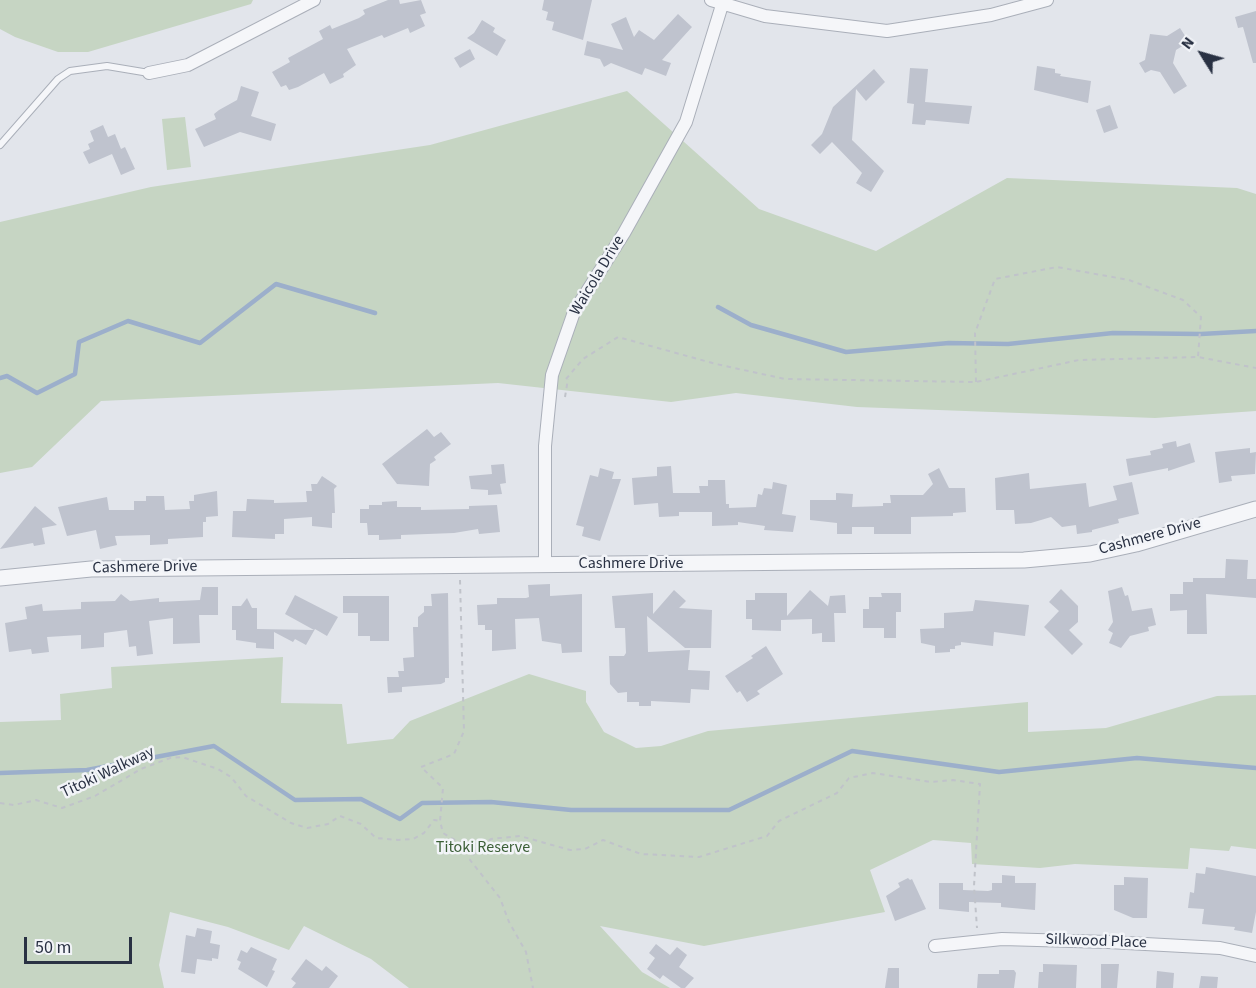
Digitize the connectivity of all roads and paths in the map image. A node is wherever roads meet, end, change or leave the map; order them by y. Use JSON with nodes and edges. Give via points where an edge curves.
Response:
{"nodes":[{"id":1,"x":314,"y":0,"type":"edge"},
{"id":2,"x":1047,"y":0,"type":"edge"},
{"id":3,"x":716,"y":3,"type":"edge"},
{"id":4,"x":149,"y":74,"type":"joint"},
{"id":5,"x":0,"y":145,"type":"edge"},
{"id":6,"x":1198,"y":357,"type":"junction"},
{"id":7,"x":1256,"y":368,"type":"edge"},
{"id":8,"x":552,"y":375,"type":"junction"},
{"id":9,"x":976,"y":382,"type":"junction"},
{"id":10,"x":1256,"y":509,"type":"edge"},
{"id":11,"x":544,"y":564,"type":"junction"},
{"id":12,"x":460,"y":565,"type":"junction"},
{"id":13,"x":0,"y":578,"type":"edge"},
{"id":14,"x":0,"y":803,"type":"edge"},
{"id":15,"x":441,"y":821,"type":"junction"},
{"id":16,"x":475,"y":852,"type":"junction"},
{"id":17,"x":977,"y":941,"type":"junction"},
{"id":18,"x":935,"y":946,"type":"dead end"},
{"id":19,"x":1256,"y":956,"type":"edge"},
{"id":20,"x":533,"y":988,"type":"edge"}],
"edges":[{"from":1,"to":4,"type":"street","via":[[188,65]]},
{"from":2,"to":3,"type":"street","name":"Waicola Drive","via":[[991,15],[887,31],[765,16]]},
{"from":3,"to":8,"type":"street","name":"Waicola Drive","via":[[686,122],[574,312]]},
{"from":4,"to":5,"type":"lane","via":[[107,66],[70,71],[58,79]]},
{"from":6,"to":7,"type":"path"},
{"from":6,"to":9,"type":"path","via":[[1079,360]]},
{"from":6,"to":9,"type":"path","via":[[1201,317],[1183,300],[1129,280],[1057,267],[995,279],[975,333]]},
{"from":8,"to":9,"type":"path","via":[[568,379],[583,359],[618,337],[785,378]]},
{"from":8,"to":11,"type":"street","name":"Waicola Drive","via":[[544,446]]},
{"from":10,"to":11,"type":"street","name":"Cashmere Drive","via":[[1136,544],[1024,560]]},
{"from":11,"to":12,"type":"street","name":"Cashmere Drive"},
{"from":12,"to":13,"type":"street","name":"Cashmere Drive","via":[[91,569]]},
{"from":12,"to":15,"type":"path","via":[[464,731],[454,754],[421,767],[443,788]]},
{"from":14,"to":15,"type":"path","name":"Titoki Walkway","via":[[14,805],[36,800],[62,808],[95,796],[141,769],[182,757],[218,769],[231,777],[246,796],[291,823],[307,828],[328,824],[340,816],[361,824],[376,838],[398,840],[413,839],[434,820]]},
{"from":15,"to":16,"type":"path","via":[[443,833]]},
{"from":16,"to":17,"type":"path","via":[[491,839],[520,836],[570,850],[585,849],[603,840],[641,854],[699,857],[767,836],[779,821],[837,793],[849,778],[861,774],[980,784],[974,886]]},
{"from":16,"to":20,"type":"path","via":[[470,860],[500,898],[526,952]]},
{"from":17,"to":18,"type":"street","name":"Silkwood Place"},
{"from":17,"to":19,"type":"street","name":"Silkwood Place","via":[[1186,946]]}]}
